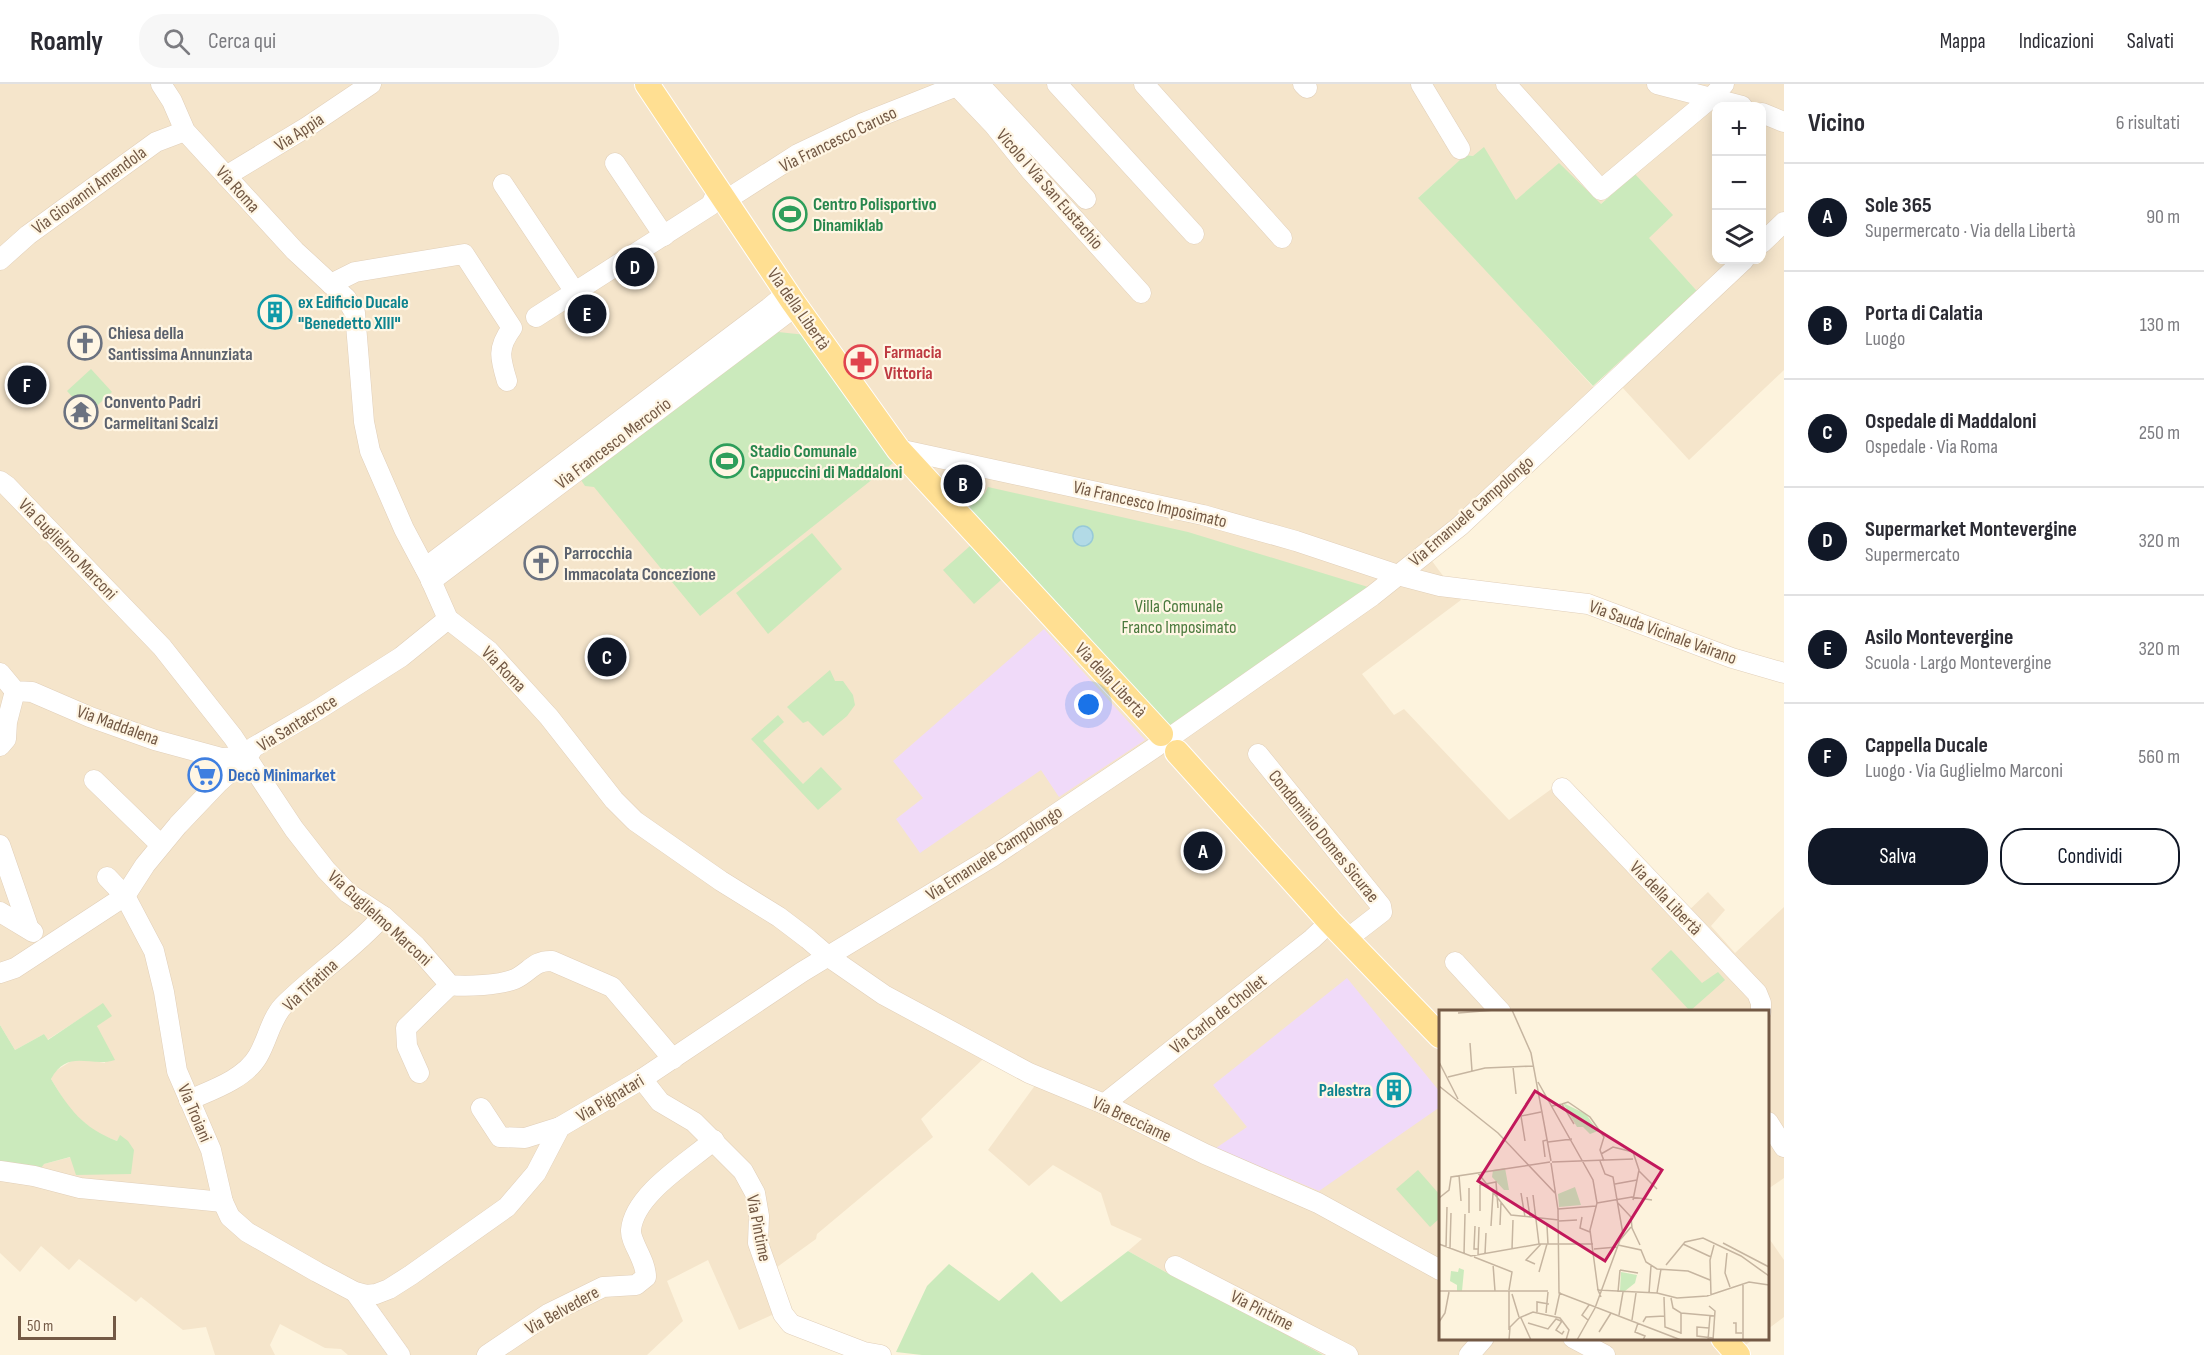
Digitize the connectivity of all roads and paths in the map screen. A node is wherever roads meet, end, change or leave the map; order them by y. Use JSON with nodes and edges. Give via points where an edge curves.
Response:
{"nodes":[{"id":1,"x":161,"y":84,"type":"edge"},
{"id":2,"x":371,"y":84,"type":"edge"},
{"id":3,"x":647,"y":84,"type":"edge"},
{"id":4,"x":979,"y":84,"type":"edge"},
{"id":5,"x":1057,"y":84,"type":"edge"},
{"id":6,"x":1144,"y":84,"type":"edge"},
{"id":7,"x":1421,"y":84,"type":"edge"},
{"id":8,"x":1506,"y":84,"type":"edge"},
{"id":9,"x":1657,"y":84,"type":"edge"},
{"id":10,"x":958,"y":85,"type":"edge"},
{"id":11,"x":1718,"y":91,"type":"edge"},
{"id":12,"x":1736,"y":102,"type":"edge"},
{"id":13,"x":1766,"y":115,"type":"edge"},
{"id":14,"x":1784,"y":122,"type":"edge"},
{"id":15,"x":185,"y":131,"type":"junction"},
{"id":16,"x":1460,"y":149,"type":"dead end"},
{"id":17,"x":615,"y":163,"type":"dead end"},
{"id":18,"x":226,"y":176,"type":"junction"},
{"id":19,"x":503,"y":184,"type":"dead end"},
{"id":20,"x":722,"y":195,"type":"junction"},
{"id":21,"x":1086,"y":199,"type":"dead end"},
{"id":22,"x":1784,"y":222,"type":"edge"},
{"id":23,"x":1194,"y":234,"type":"dead end"},
{"id":24,"x":664,"y":236,"type":"junction"},
{"id":25,"x":1282,"y":238,"type":"dead end"},
{"id":26,"x":1766,"y":238,"type":"edge"},
{"id":27,"x":0,"y":260,"type":"edge"},
{"id":28,"x":1740,"y":264,"type":"edge"},
{"id":29,"x":331,"y":284,"type":"junction"},
{"id":30,"x":575,"y":292,"type":"junction"},
{"id":31,"x":1141,"y":293,"type":"dead end"},
{"id":32,"x":791,"y":299,"type":"junction"},
{"id":33,"x":536,"y":317,"type":"dead end"},
{"id":34,"x":507,"y":381,"type":"dead end"},
{"id":35,"x":898,"y":449,"type":"junction"},
{"id":36,"x":0,"y":481,"type":"edge"},
{"id":37,"x":428,"y":574,"type":"junction"},
{"id":38,"x":1398,"y":575,"type":"junction"},
{"id":39,"x":448,"y":619,"type":"junction"},
{"id":40,"x":0,"y":673,"type":"edge"},
{"id":41,"x":1784,"y":673,"type":"edge"},
{"id":42,"x":15,"y":692,"type":"junction"},
{"id":43,"x":1167,"y":742,"type":"junction"},
{"id":44,"x":0,"y":746,"type":"edge"},
{"id":45,"x":1258,"y":754,"type":"dead end"},
{"id":46,"x":247,"y":757,"type":"junction"},
{"id":47,"x":94,"y":780,"type":"dead end"},
{"id":48,"x":1562,"y":788,"type":"dead end"},
{"id":49,"x":0,"y":845,"type":"edge"},
{"id":50,"x":161,"y":845,"type":"junction"},
{"id":51,"x":108,"y":877,"type":"dead end"},
{"id":52,"x":125,"y":896,"type":"junction"},
{"id":53,"x":0,"y":912,"type":"edge"},
{"id":54,"x":383,"y":916,"type":"junction"},
{"id":55,"x":1330,"y":922,"type":"junction"},
{"id":56,"x":29,"y":929,"type":"junction"},
{"id":57,"x":1347,"y":939,"type":"junction"},
{"id":58,"x":53,"y":944,"type":"junction"},
{"id":59,"x":829,"y":957,"type":"junction"},
{"id":60,"x":1455,"y":962,"type":"dead end"},
{"id":61,"x":0,"y":973,"type":"edge"},
{"id":62,"x":450,"y":985,"type":"junction"},
{"id":63,"x":1500,"y":1010,"type":"edge"},
{"id":64,"x":1761,"y":1010,"type":"edge"},
{"id":65,"x":1439,"y":1035,"type":"edge"},
{"id":66,"x":673,"y":1059,"type":"junction"},
{"id":67,"x":418,"y":1073,"type":"dead end"},
{"id":68,"x":642,"y":1079,"type":"junction"},
{"id":69,"x":189,"y":1100,"type":"junction"},
{"id":70,"x":1104,"y":1104,"type":"junction"},
{"id":71,"x":481,"y":1108,"type":"dead end"},
{"id":72,"x":1769,"y":1125,"type":"edge"},
{"id":73,"x":560,"y":1128,"type":"junction"},
{"id":74,"x":714,"y":1140,"type":"junction"},
{"id":75,"x":1784,"y":1148,"type":"edge"},
{"id":76,"x":0,"y":1171,"type":"edge"},
{"id":77,"x":223,"y":1202,"type":"junction"},
{"id":78,"x":1175,"y":1266,"type":"dead end"},
{"id":79,"x":1439,"y":1269,"type":"edge"},
{"id":80,"x":355,"y":1292,"type":"junction"},
{"id":81,"x":1482,"y":1340,"type":"edge"},
{"id":82,"x":1577,"y":1340,"type":"edge"},
{"id":83,"x":1725,"y":1340,"type":"edge"},
{"id":84,"x":400,"y":1355,"type":"edge"},
{"id":85,"x":487,"y":1355,"type":"edge"},
{"id":86,"x":881,"y":1355,"type":"edge"},
{"id":87,"x":1348,"y":1355,"type":"edge"},
{"id":88,"x":1469,"y":1355,"type":"edge"},
{"id":89,"x":1605,"y":1355,"type":"edge"},
{"id":90,"x":1738,"y":1355,"type":"edge"}],
"edges":[{"from":1,"to":15,"type":"street","name":"Via Roma"},
{"from":2,"to":18,"type":"street","name":"Via Appia"},
{"from":3,"to":20,"type":"main road","name":"Via della Libertà"},
{"from":4,"to":21,"type":"street"},
{"from":5,"to":23,"type":"street"},
{"from":6,"to":25,"type":"street"},
{"from":7,"to":16,"type":"street"},
{"from":8,"to":11,"type":"street","via":[[1601,190]]},
{"from":9,"to":11,"type":"street"},
{"from":10,"to":20,"type":"street","name":"Via Francesco Caruso","via":[[863,123]]},
{"from":10,"to":31,"type":"street","name":"Vicolo I Via San Eustachio"},
{"from":11,"to":12,"type":"street"},
{"from":13,"to":14,"type":"street"},
{"from":15,"to":18,"type":"street","name":"Via Roma"},
{"from":15,"to":27,"type":"street","name":"Via Giovanni Amendola","via":[[156,142],[28,235]]},
{"from":17,"to":24,"type":"street"},
{"from":18,"to":29,"type":"street","name":"Via Roma"},
{"from":19,"to":30,"type":"street"},
{"from":20,"to":24,"type":"street","name":"Via Francesco Caruso"},
{"from":20,"to":32,"type":"main road","name":"Via della Libertà"},
{"from":22,"to":26,"type":"street"},
{"from":24,"to":30,"type":"street","name":"Via Francesco Caruso"},
{"from":28,"to":38,"type":"street","name":"Via Emanuele Campolongo","via":[[1460,526]]},
{"from":29,"to":34,"type":"street","via":[[355,272],[464,254],[512,328],[500,356]]},
{"from":29,"to":37,"type":"street","name":"Via Roma","via":[[355,313],[370,451]]},
{"from":30,"to":33,"type":"street","name":"Via Francesco Caruso"},
{"from":32,"to":35,"type":"main road","name":"Via della Libertà"},
{"from":32,"to":37,"type":"street","name":"Via Francesco Mercorio","via":[[769,308]]},
{"from":35,"to":38,"type":"street","name":"Via Francesco Imposimato","via":[[1203,515],[1296,540]]},
{"from":35,"to":43,"type":"main road","name":"Via della Libertà"},
{"from":36,"to":46,"type":"street","name":"Via Guglielmo Marconi","via":[[162,647]]},
{"from":37,"to":39,"type":"street","name":"Via Roma"},
{"from":38,"to":41,"type":"street","name":"Via Sauda Vicinale Vairano","via":[[1440,586],[1588,604],[1732,658]]},
{"from":38,"to":43,"type":"street","name":"Via Emanuele Campolongo"},
{"from":39,"to":46,"type":"street","name":"Via Santacroce","via":[[401,657],[254,747]]},
{"from":39,"to":59,"type":"street","name":"Via Roma","via":[[489,651],[635,820],[779,917]]},
{"from":40,"to":42,"type":"street"},
{"from":42,"to":44,"type":"street","via":[[6,722],[6,739]]},
{"from":42,"to":46,"type":"street","name":"Via Maddalena","via":[[32,692],[156,740],[221,758]]},
{"from":43,"to":55,"type":"main road","name":"Via della Libertà"},
{"from":43,"to":59,"type":"street","name":"Via Emanuele Campolongo","via":[[992,857]]},
{"from":45,"to":57,"type":"street","name":"Condominio Domes Sicurae","via":[[1381,906],[1382,912],[1376,918]]},
{"from":46,"to":50,"type":"street","name":"Via Santacroce"},
{"from":46,"to":54,"type":"street","name":"Via Guglielmo Marconi","via":[[326,870],[348,893]]},
{"from":47,"to":50,"type":"street"},
{"from":48,"to":64,"type":"street","name":"Via della Libertà","via":[[1757,993]]},
{"from":49,"to":56,"type":"street"},
{"from":50,"to":52,"type":"street","name":"Via Santacroce"},
{"from":51,"to":52,"type":"street","name":"Via Troiani"},
{"from":52,"to":58,"type":"street","name":"Via Santacroce"},
{"from":52,"to":69,"type":"street","name":"Via Troiani","via":[[154,951],[177,1071]]},
{"from":53,"to":56,"type":"street"},
{"from":54,"to":62,"type":"street","name":"Via Guglielmo Marconi"},
{"from":54,"to":69,"type":"street","name":"Via Tifatina","via":[[281,1008],[257,1058],[216,1089]]},
{"from":55,"to":57,"type":"main road","name":"Via della Libertà"},
{"from":55,"to":70,"type":"street","name":"Via Carlo de Chollet"},
{"from":56,"to":58,"type":"street"},
{"from":57,"to":65,"type":"main road","name":"Via della Libertà"},
{"from":58,"to":61,"type":"street","name":"Via Santacroce"},
{"from":59,"to":66,"type":"street","name":"Via Pignatari"},
{"from":59,"to":70,"type":"street","name":"Via Brecciame","via":[[884,995],[959,1036]]},
{"from":60,"to":63,"type":"street"},
{"from":62,"to":66,"type":"street","via":[[504,982],[517,978],[541,960],[552,961],[612,987]]},
{"from":62,"to":67,"type":"street","via":[[406,1028],[407,1046]]},
{"from":66,"to":68,"type":"street","name":"Via Pignatari"},
{"from":68,"to":73,"type":"street","name":"Via Pignatari"},
{"from":68,"to":74,"type":"street","name":"Via Pintime","via":[[660,1102],[694,1122]]},
{"from":69,"to":77,"type":"street","name":"Via Troiani","via":[[211,1150]]},
{"from":70,"to":79,"type":"street","name":"Via Brecciame","via":[[1318,1203]]},
{"from":71,"to":73,"type":"street","via":[[500,1137],[525,1138]]},
{"from":72,"to":75,"type":"street"},
{"from":73,"to":80,"type":"street","name":"Via Pignatari","via":[[536,1173],[507,1207],[389,1289],[366,1295]]},
{"from":74,"to":85,"type":"street","name":"Via Belvedere","via":[[652,1191],[637,1209],[630,1232],[646,1266],[646,1277],[636,1285],[603,1287],[548,1314]]},
{"from":74,"to":86,"type":"street","name":"Via Pintime","via":[[743,1170],[755,1193],[758,1243],[783,1314],[791,1324],[804,1330]]},
{"from":76,"to":77,"type":"street","via":[[80,1188]]},
{"from":77,"to":80,"type":"street","name":"Via Troiani","via":[[230,1217],[247,1232]]},
{"from":78,"to":87,"type":"street","name":"Via Pintime"},
{"from":80,"to":84,"type":"street"},
{"from":81,"to":88,"type":"street"},
{"from":82,"to":89,"type":"street"},
{"from":83,"to":90,"type":"main road"}]}
